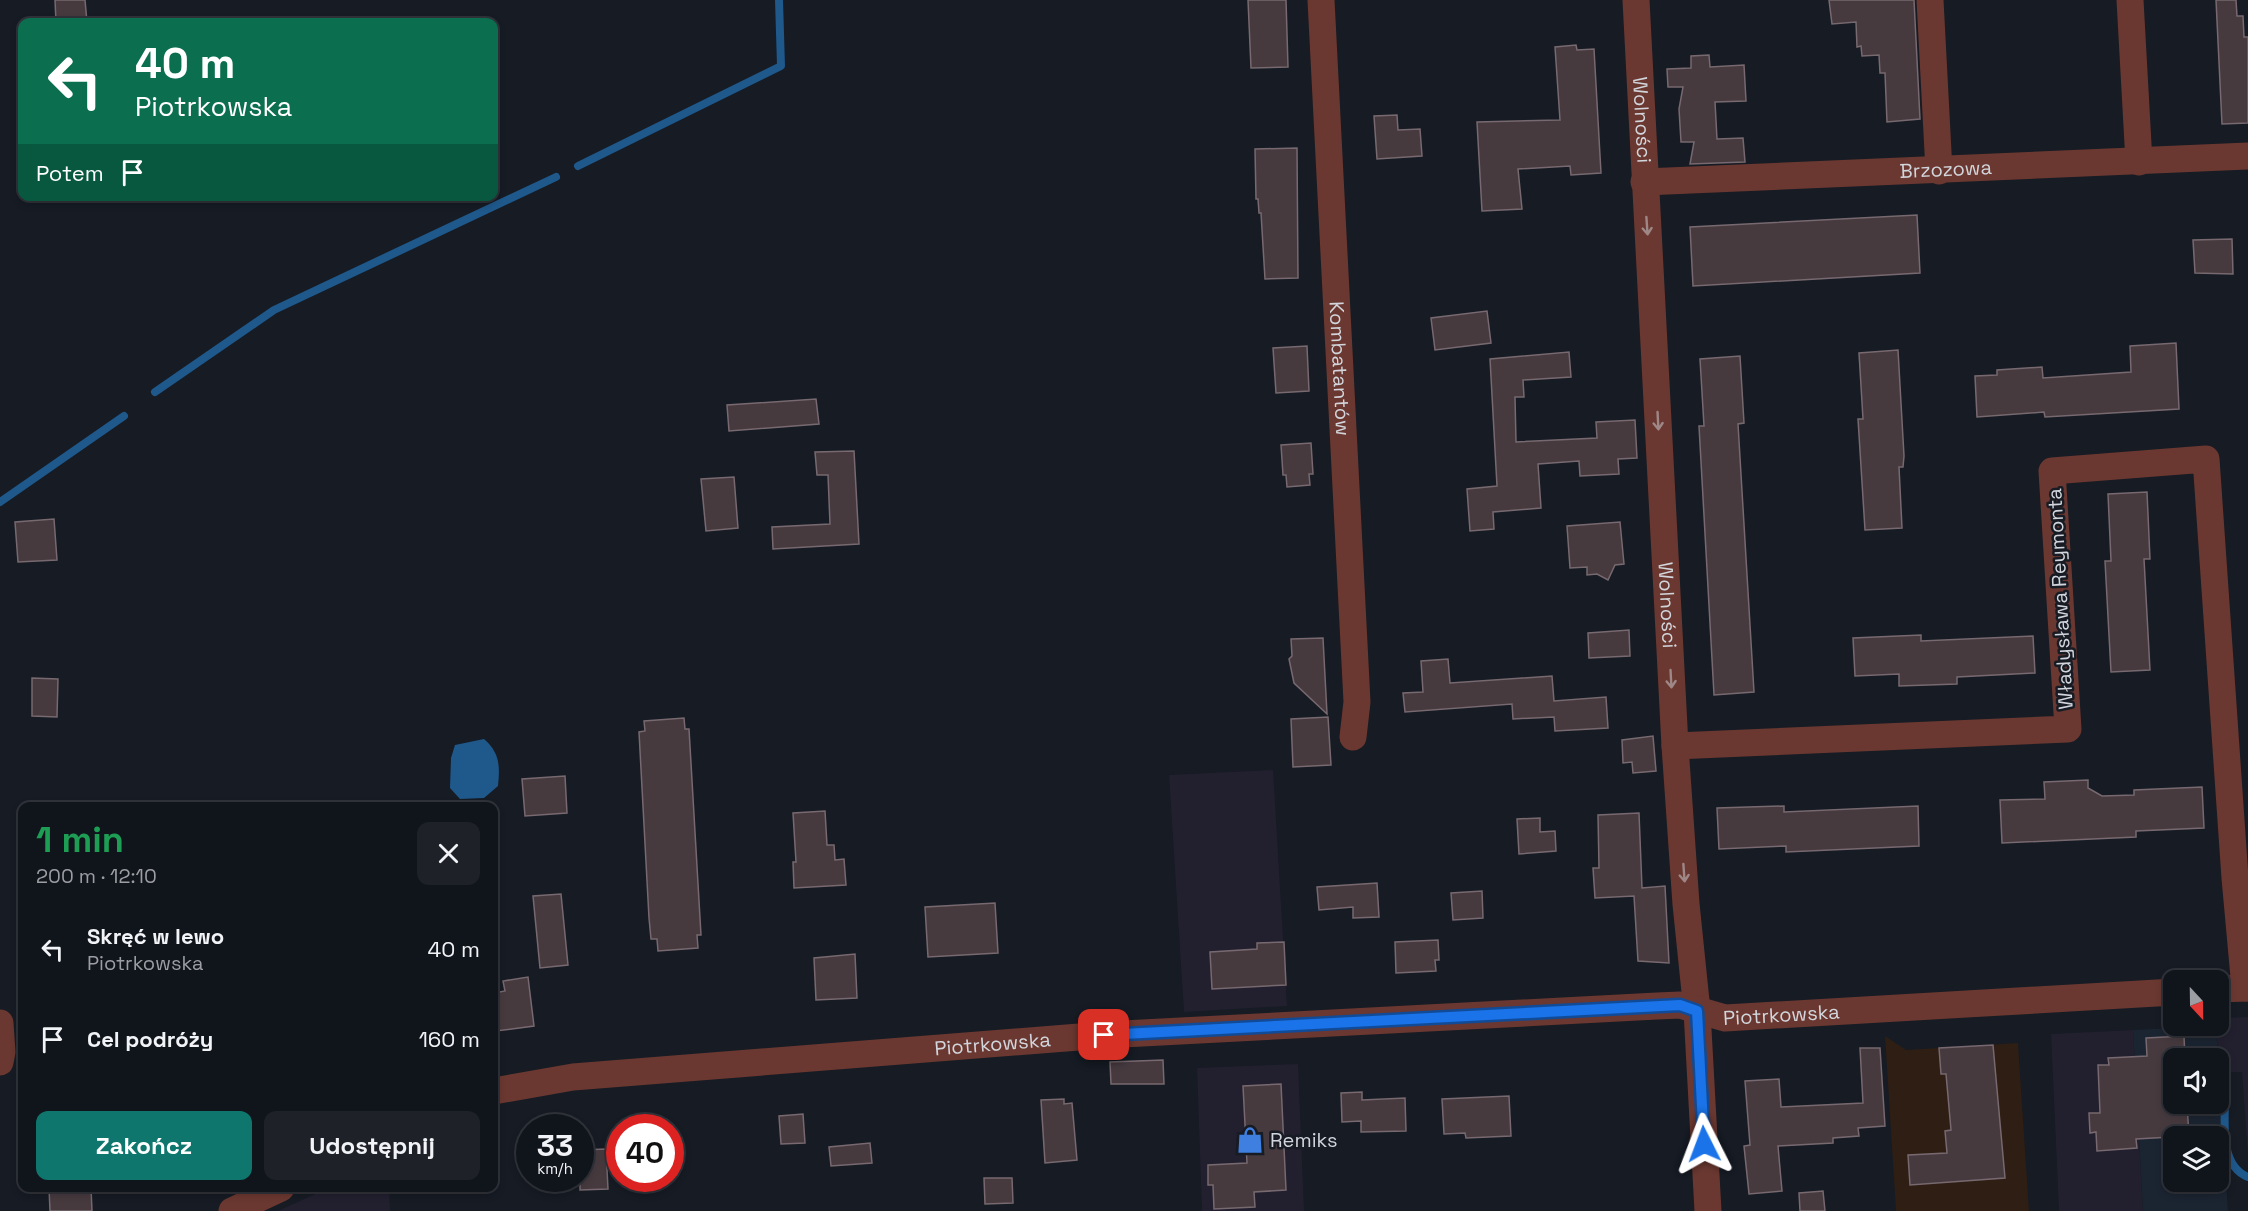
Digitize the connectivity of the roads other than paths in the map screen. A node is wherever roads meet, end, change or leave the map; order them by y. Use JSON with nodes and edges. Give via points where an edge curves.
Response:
{"nodes":[{"id":1,"x":1321,"y":0,"type":"edge"},
{"id":2,"x":1636,"y":0,"type":"edge"},
{"id":3,"x":1930,"y":0,"type":"edge"},
{"id":4,"x":2130,"y":0,"type":"edge"},
{"id":5,"x":2248,"y":156,"type":"edge"},
{"id":6,"x":2139,"y":162,"type":"junction"},
{"id":7,"x":1940,"y":171,"type":"junction"},
{"id":8,"x":1644,"y":182,"type":"junction"},
{"id":9,"x":1353,"y":737,"type":"dead end"},
{"id":10,"x":1675,"y":746,"type":"junction"},
{"id":11,"x":2237,"y":988,"type":"edge"},
{"id":12,"x":2163,"y":993,"type":"edge"},
{"id":13,"x":1697,"y":1011,"type":"junction"},
{"id":14,"x":0,"y":1023,"type":"edge"},
{"id":15,"x":0,"y":1062,"type":"edge"},
{"id":16,"x":498,"y":1090,"type":"edge"},
{"id":17,"x":272,"y":1192,"type":"edge"},
{"id":18,"x":232,"y":1211,"type":"edge"},
{"id":19,"x":1708,"y":1211,"type":"edge"}],
"edges":[{"from":1,"to":9,"type":"street","name":"Kombatantów","via":[[1357,702]]},
{"from":2,"to":8,"type":"street","name":"Wolności"},
{"from":3,"to":7,"type":"street"},
{"from":4,"to":6,"type":"street"},
{"from":5,"to":6,"type":"street","name":"Brzozowa"},
{"from":6,"to":7,"type":"street","name":"Brzozowa"},
{"from":7,"to":8,"type":"street","name":"Brzozowa"},
{"from":8,"to":10,"type":"street","name":"Wolności","one_way":true},
{"from":10,"to":11,"type":"street","name":"Władysława Reymonta","via":[[2068,729],[2052,471],[2206,459],[2235,878]]},
{"from":10,"to":13,"type":"street","name":"Wolności","one_way":true},
{"from":12,"to":13,"type":"street","name":"Piotrkowska","via":[[1725,1018]]},
{"from":13,"to":16,"type":"street","name":"Piotrkowska","via":[[1680,1005],[1104,1035],[573,1077]]},
{"from":13,"to":19,"type":"street","name":"Wolności"},
{"from":14,"to":15,"type":"street"},
{"from":17,"to":18,"type":"street"}]}
